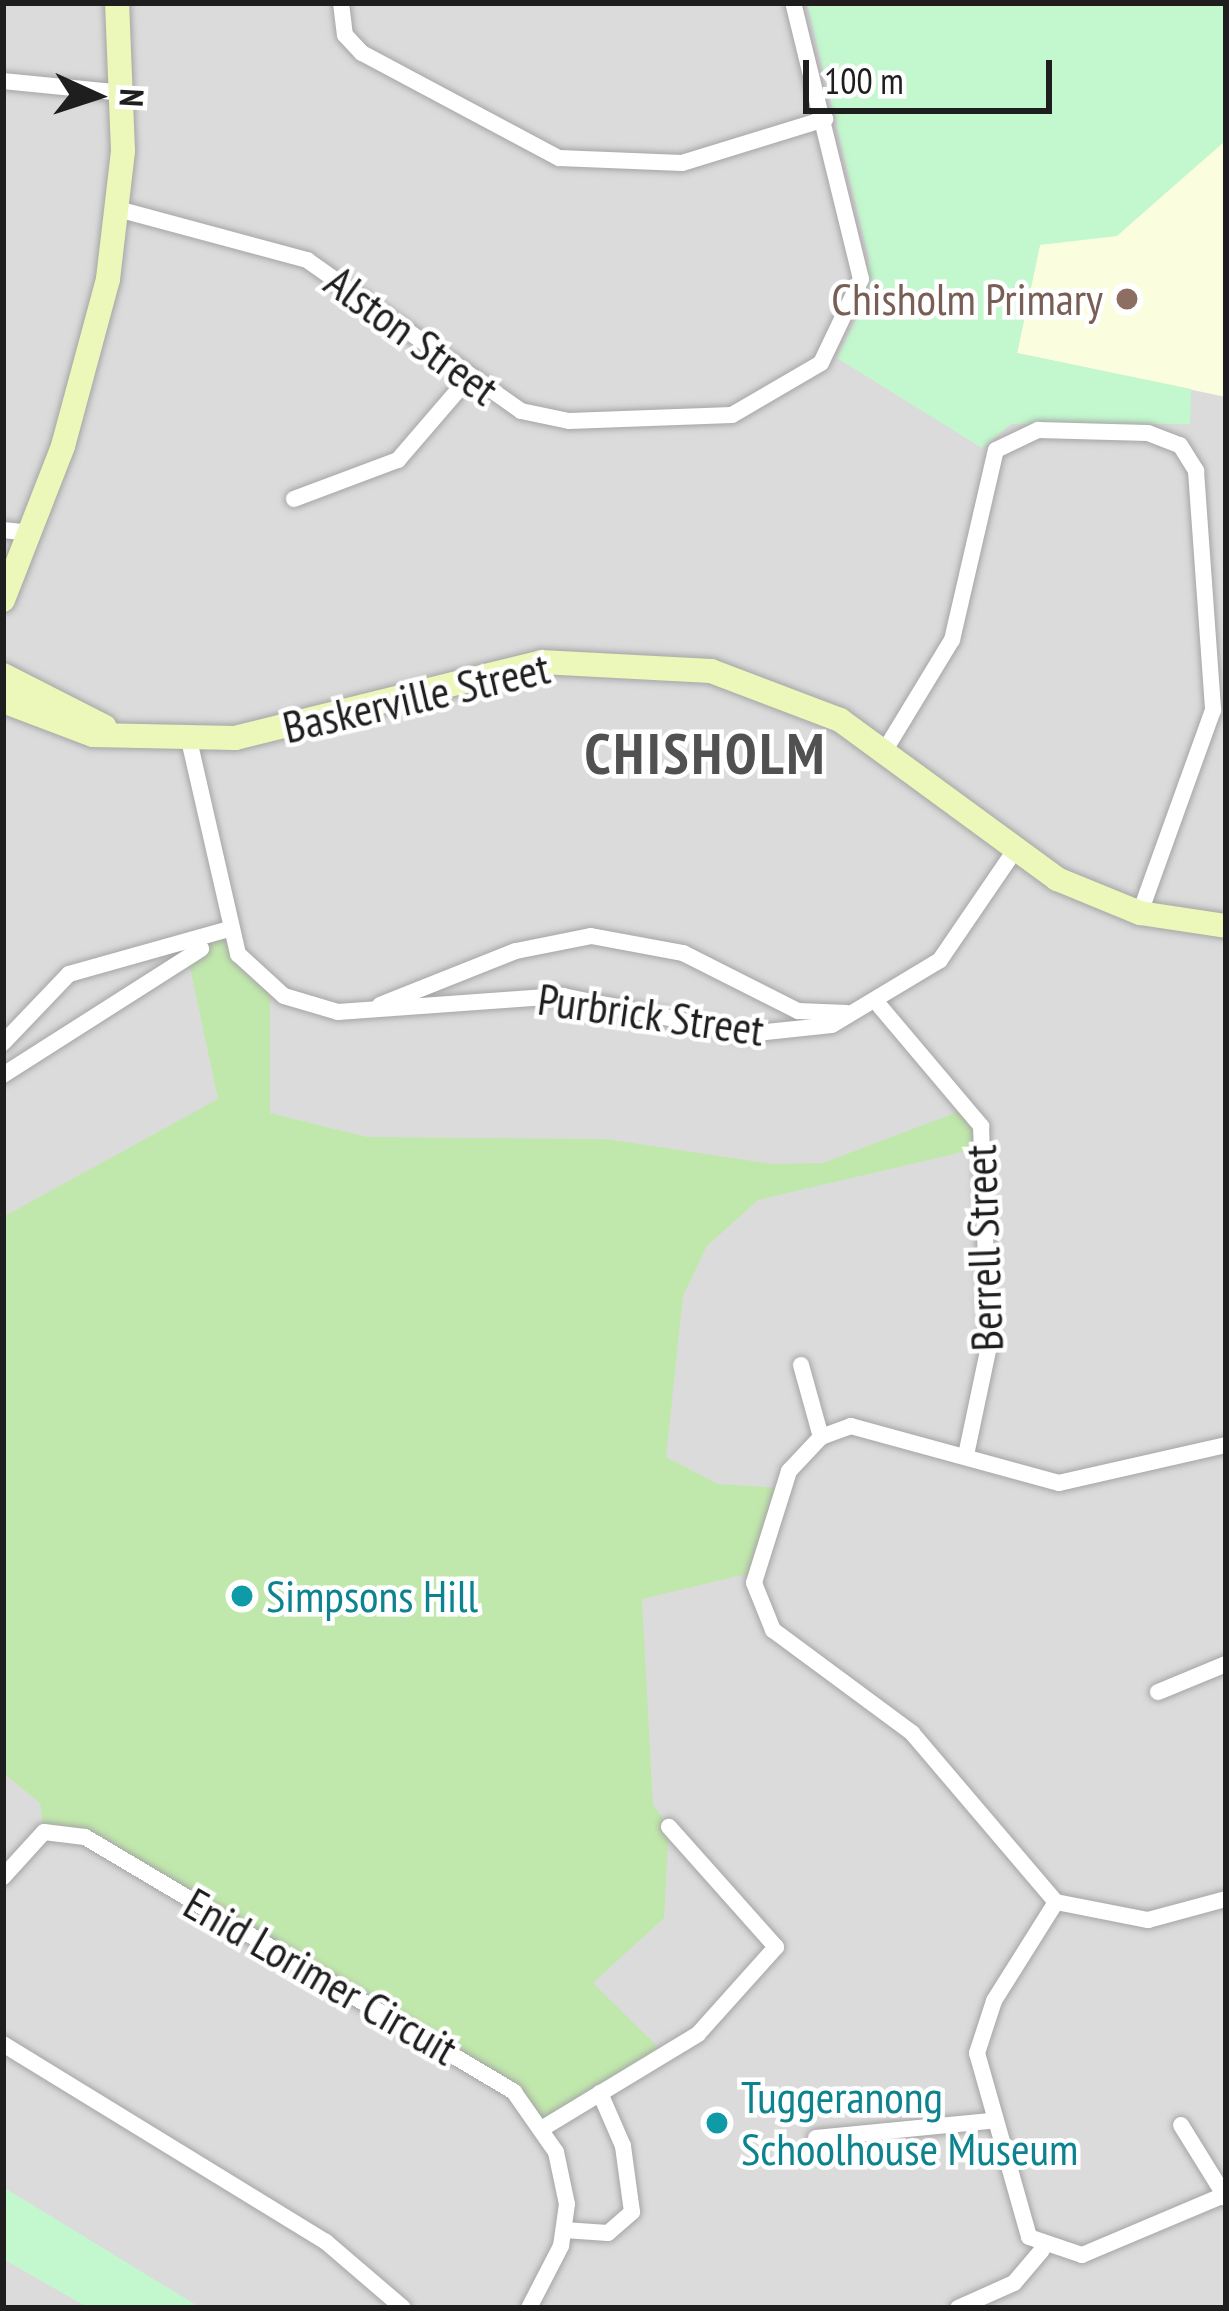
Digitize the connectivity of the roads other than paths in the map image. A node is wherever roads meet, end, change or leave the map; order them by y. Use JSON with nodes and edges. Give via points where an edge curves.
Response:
{"nodes":[{"id":1,"x":117,"y":3,"type":"edge"},
{"id":2,"x":341,"y":3,"type":"edge"},
{"id":3,"x":793,"y":3,"type":"edge"},
{"id":4,"x":3,"y":81,"type":"edge"},
{"id":5,"x":123,"y":93,"type":"junction"},
{"id":6,"x":825,"y":119,"type":"junction"},
{"id":7,"x":118,"y":209,"type":"junction"},
{"id":8,"x":466,"y":381,"type":"junction"},
{"id":9,"x":294,"y":499,"type":"dead end"},
{"id":10,"x":3,"y":530,"type":"edge"},
{"id":11,"x":31,"y":533,"type":"junction"},
{"id":12,"x":3,"y":600,"type":"edge"},
{"id":13,"x":3,"y":676,"type":"edge"},
{"id":14,"x":3,"y":701,"type":"edge"},
{"id":15,"x":112,"y":732,"type":"junction"},
{"id":16,"x":189,"y":740,"type":"junction"},
{"id":17,"x":885,"y":750,"type":"junction"},
{"id":18,"x":1013,"y":853,"type":"junction"},
{"id":19,"x":1140,"y":913,"type":"junction"},
{"id":20,"x":1226,"y":926,"type":"edge"},
{"id":21,"x":220,"y":933,"type":"junction"},
{"id":22,"x":872,"y":1007,"type":"junction"},
{"id":23,"x":361,"y":1013,"type":"junction"},
{"id":24,"x":3,"y":1043,"type":"edge"},
{"id":25,"x":3,"y":1075,"type":"edge"},
{"id":26,"x":801,"y":1365,"type":"dead end"},
{"id":27,"x":821,"y":1437,"type":"junction"},
{"id":28,"x":1226,"y":1445,"type":"edge"},
{"id":29,"x":966,"y":1455,"type":"junction"},
{"id":30,"x":1226,"y":1664,"type":"edge"},
{"id":31,"x":1158,"y":1692,"type":"dead end"},
{"id":32,"x":669,"y":1827,"type":"dead end"},
{"id":33,"x":3,"y":1876,"type":"edge"},
{"id":34,"x":1226,"y":1899,"type":"edge"},
{"id":35,"x":1056,"y":1902,"type":"junction"},
{"id":36,"x":3,"y":2044,"type":"edge"},
{"id":37,"x":600,"y":2093,"type":"junction"},
{"id":38,"x":990,"y":2121,"type":"junction"},
{"id":39,"x":1181,"y":2125,"type":"dead end"},
{"id":40,"x":543,"y":2128,"type":"junction"},
{"id":41,"x":816,"y":2138,"type":"dead end"},
{"id":42,"x":1224,"y":2197,"type":"edge"},
{"id":43,"x":564,"y":2230,"type":"junction"},
{"id":44,"x":1042,"y":2249,"type":"junction"},
{"id":45,"x":404,"y":2308,"type":"edge"},
{"id":46,"x":529,"y":2308,"type":"edge"},
{"id":47,"x":958,"y":2308,"type":"edge"}],
"edges":[{"from":1,"to":5,"type":"street"},
{"from":2,"to":6,"type":"street","via":[[345,35],[362,52],[559,158],[682,163]]},
{"from":3,"to":6,"type":"street","name":"Alston Street"},
{"from":4,"to":5,"type":"street"},
{"from":5,"to":7,"type":"street"},
{"from":6,"to":8,"type":"street","name":"Alston Street","via":[[861,279],[832,351],[796,385],[696,422],[569,421]]},
{"from":7,"to":8,"type":"street","name":"Alston Street","via":[[307,260]]},
{"from":7,"to":11,"type":"street","via":[[89,358]]},
{"from":8,"to":9,"type":"street","via":[[398,460]]},
{"from":10,"to":11,"type":"street"},
{"from":11,"to":12,"type":"street"},
{"from":13,"to":15,"type":"street","name":"Baskerville Street"},
{"from":14,"to":15,"type":"street","name":"Baskerville Street","via":[[74,731]]},
{"from":15,"to":16,"type":"street","name":"Baskerville Street"},
{"from":16,"to":17,"type":"street","name":"Baskerville Street","via":[[280,730],[486,672],[598,659],[738,678]]},
{"from":16,"to":21,"type":"street"},
{"from":17,"to":18,"type":"street","name":"Baskerville Street"},
{"from":17,"to":19,"type":"street","via":[[952,640],[996,450],[1038,430],[1148,433],[1180,445],[1196,471],[1213,710]]},
{"from":18,"to":19,"type":"street","name":"Baskerville Street"},
{"from":18,"to":22,"type":"street","name":"Purbrick Street","via":[[952,946]]},
{"from":19,"to":20,"type":"street","name":"Baskerville Street"},
{"from":21,"to":23,"type":"street","name":"Purbrick Street","via":[[284,996]]},
{"from":21,"to":24,"type":"street","via":[[69,974]]},
{"from":21,"to":25,"type":"street"},
{"from":22,"to":23,"type":"street","name":"Purbrick Street","via":[[832,1025],[747,1034],[562,995]]},
{"from":22,"to":23,"type":"street","name":"Purbrick Street","via":[[798,1012],[683,953],[591,937],[516,951]]},
{"from":22,"to":29,"type":"street","name":"Berrell Street","via":[[981,1126],[989,1346]]},
{"from":26,"to":27,"type":"street"},
{"from":27,"to":29,"type":"street","via":[[874,1425]]},
{"from":27,"to":35,"type":"street","via":[[789,1471],[756,1558],[760,1607],[793,1649],[912,1732]]},
{"from":28,"to":29,"type":"street","via":[[1059,1483]]},
{"from":30,"to":31,"type":"street"},
{"from":32,"to":37,"type":"street","via":[[776,1947],[725,2012]]},
{"from":33,"to":40,"type":"street","name":"Enid Lorimer Circuit","via":[[44,1832],[85,1837],[488,2073]]},
{"from":34,"to":35,"type":"street","via":[[1148,1920]]},
{"from":35,"to":38,"type":"street","via":[[982,2026]]},
{"from":36,"to":45,"type":"street","via":[[326,2242]]},
{"from":37,"to":40,"type":"street"},
{"from":37,"to":43,"type":"street","via":[[623,2146],[632,2212],[608,2233]]},
{"from":38,"to":41,"type":"street"},
{"from":38,"to":44,"type":"street","via":[[1021,2222]]},
{"from":39,"to":42,"type":"street"},
{"from":40,"to":43,"type":"street","name":"Enid Lorimer Circuit","via":[[564,2177]]},
{"from":42,"to":44,"type":"street","via":[[1082,2255]]},
{"from":43,"to":46,"type":"street","name":"Enid Lorimer Circuit"},
{"from":44,"to":47,"type":"street","via":[[1014,2284]]}]}
